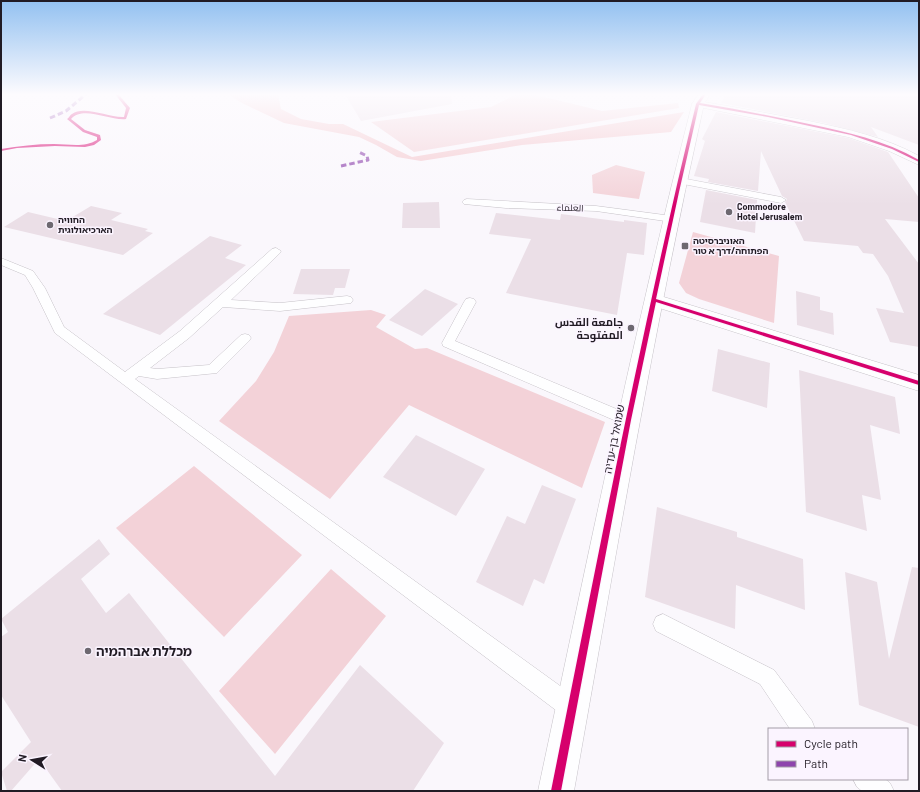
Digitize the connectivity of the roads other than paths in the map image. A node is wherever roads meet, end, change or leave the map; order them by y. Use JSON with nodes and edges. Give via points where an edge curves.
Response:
{"nodes":[{"id":1,"x":694,"y":131,"type":"edge"},
{"id":2,"x":837,"y":131,"type":"edge"},
{"id":3,"x":919,"y":161,"type":"edge"},
{"id":4,"x":681,"y":181,"type":"junction"},
{"id":5,"x":781,"y":200,"type":"dead end"},
{"id":6,"x":467,"y":202,"type":"dead end"},
{"id":7,"x":672,"y":219,"type":"junction"},
{"id":8,"x":276,"y":251,"type":"dead end"},
{"id":9,"x":1,"y":261,"type":"edge"},
{"id":10,"x":347,"y":300,"type":"dead end"},
{"id":11,"x":654,"y":300,"type":"junction"},
{"id":12,"x":470,"y":302,"type":"dead end"},
{"id":13,"x":222,"y":303,"type":"junction"},
{"id":14,"x":245,"y":338,"type":"dead end"},
{"id":15,"x":131,"y":375,"type":"junction"},
{"id":16,"x":919,"y":383,"type":"edge"},
{"id":17,"x":628,"y":420,"type":"junction"},
{"id":18,"x":663,"y":624,"type":"dead end"},
{"id":19,"x":573,"y":708,"type":"junction"},
{"id":20,"x":803,"y":728,"type":"edge"},
{"id":21,"x":866,"y":780,"type":"edge"},
{"id":22,"x":556,"y":791,"type":"edge"},
{"id":23,"x":882,"y":791,"type":"edge"}],
"edges":[{"from":1,"to":4,"type":"street","name":"שמואל בן-עדיה"},
{"from":2,"to":3,"type":"street","via":[[885,145]]},
{"from":4,"to":5,"type":"lane"},
{"from":4,"to":7,"type":"street","name":"שמואל בן-עדיה"},
{"from":6,"to":7,"type":"lane","name":"العلماء","via":[[500,206],[599,209]]},
{"from":7,"to":11,"type":"street","name":"שמואל בן-עדיה"},
{"from":8,"to":13,"type":"lane"},
{"from":9,"to":15,"type":"lane","via":[[28,273],[39,288],[59,330]]},
{"from":10,"to":13,"type":"lane","via":[[280,306]]},
{"from":11,"to":16,"type":"street"},
{"from":11,"to":17,"type":"street","name":"שמואל בן-עדיה"},
{"from":12,"to":17,"type":"lane","via":[[448,343]]},
{"from":13,"to":15,"type":"lane"},
{"from":14,"to":15,"type":"lane","via":[[212,370]]},
{"from":15,"to":19,"type":"lane"},
{"from":17,"to":19,"type":"street","name":"שמואל בן-עדיה"},
{"from":18,"to":20,"type":"lane","via":[[767,677]]},
{"from":19,"to":22,"type":"street","name":"שמואל בן-עדיה"},
{"from":21,"to":23,"type":"lane"}]}
